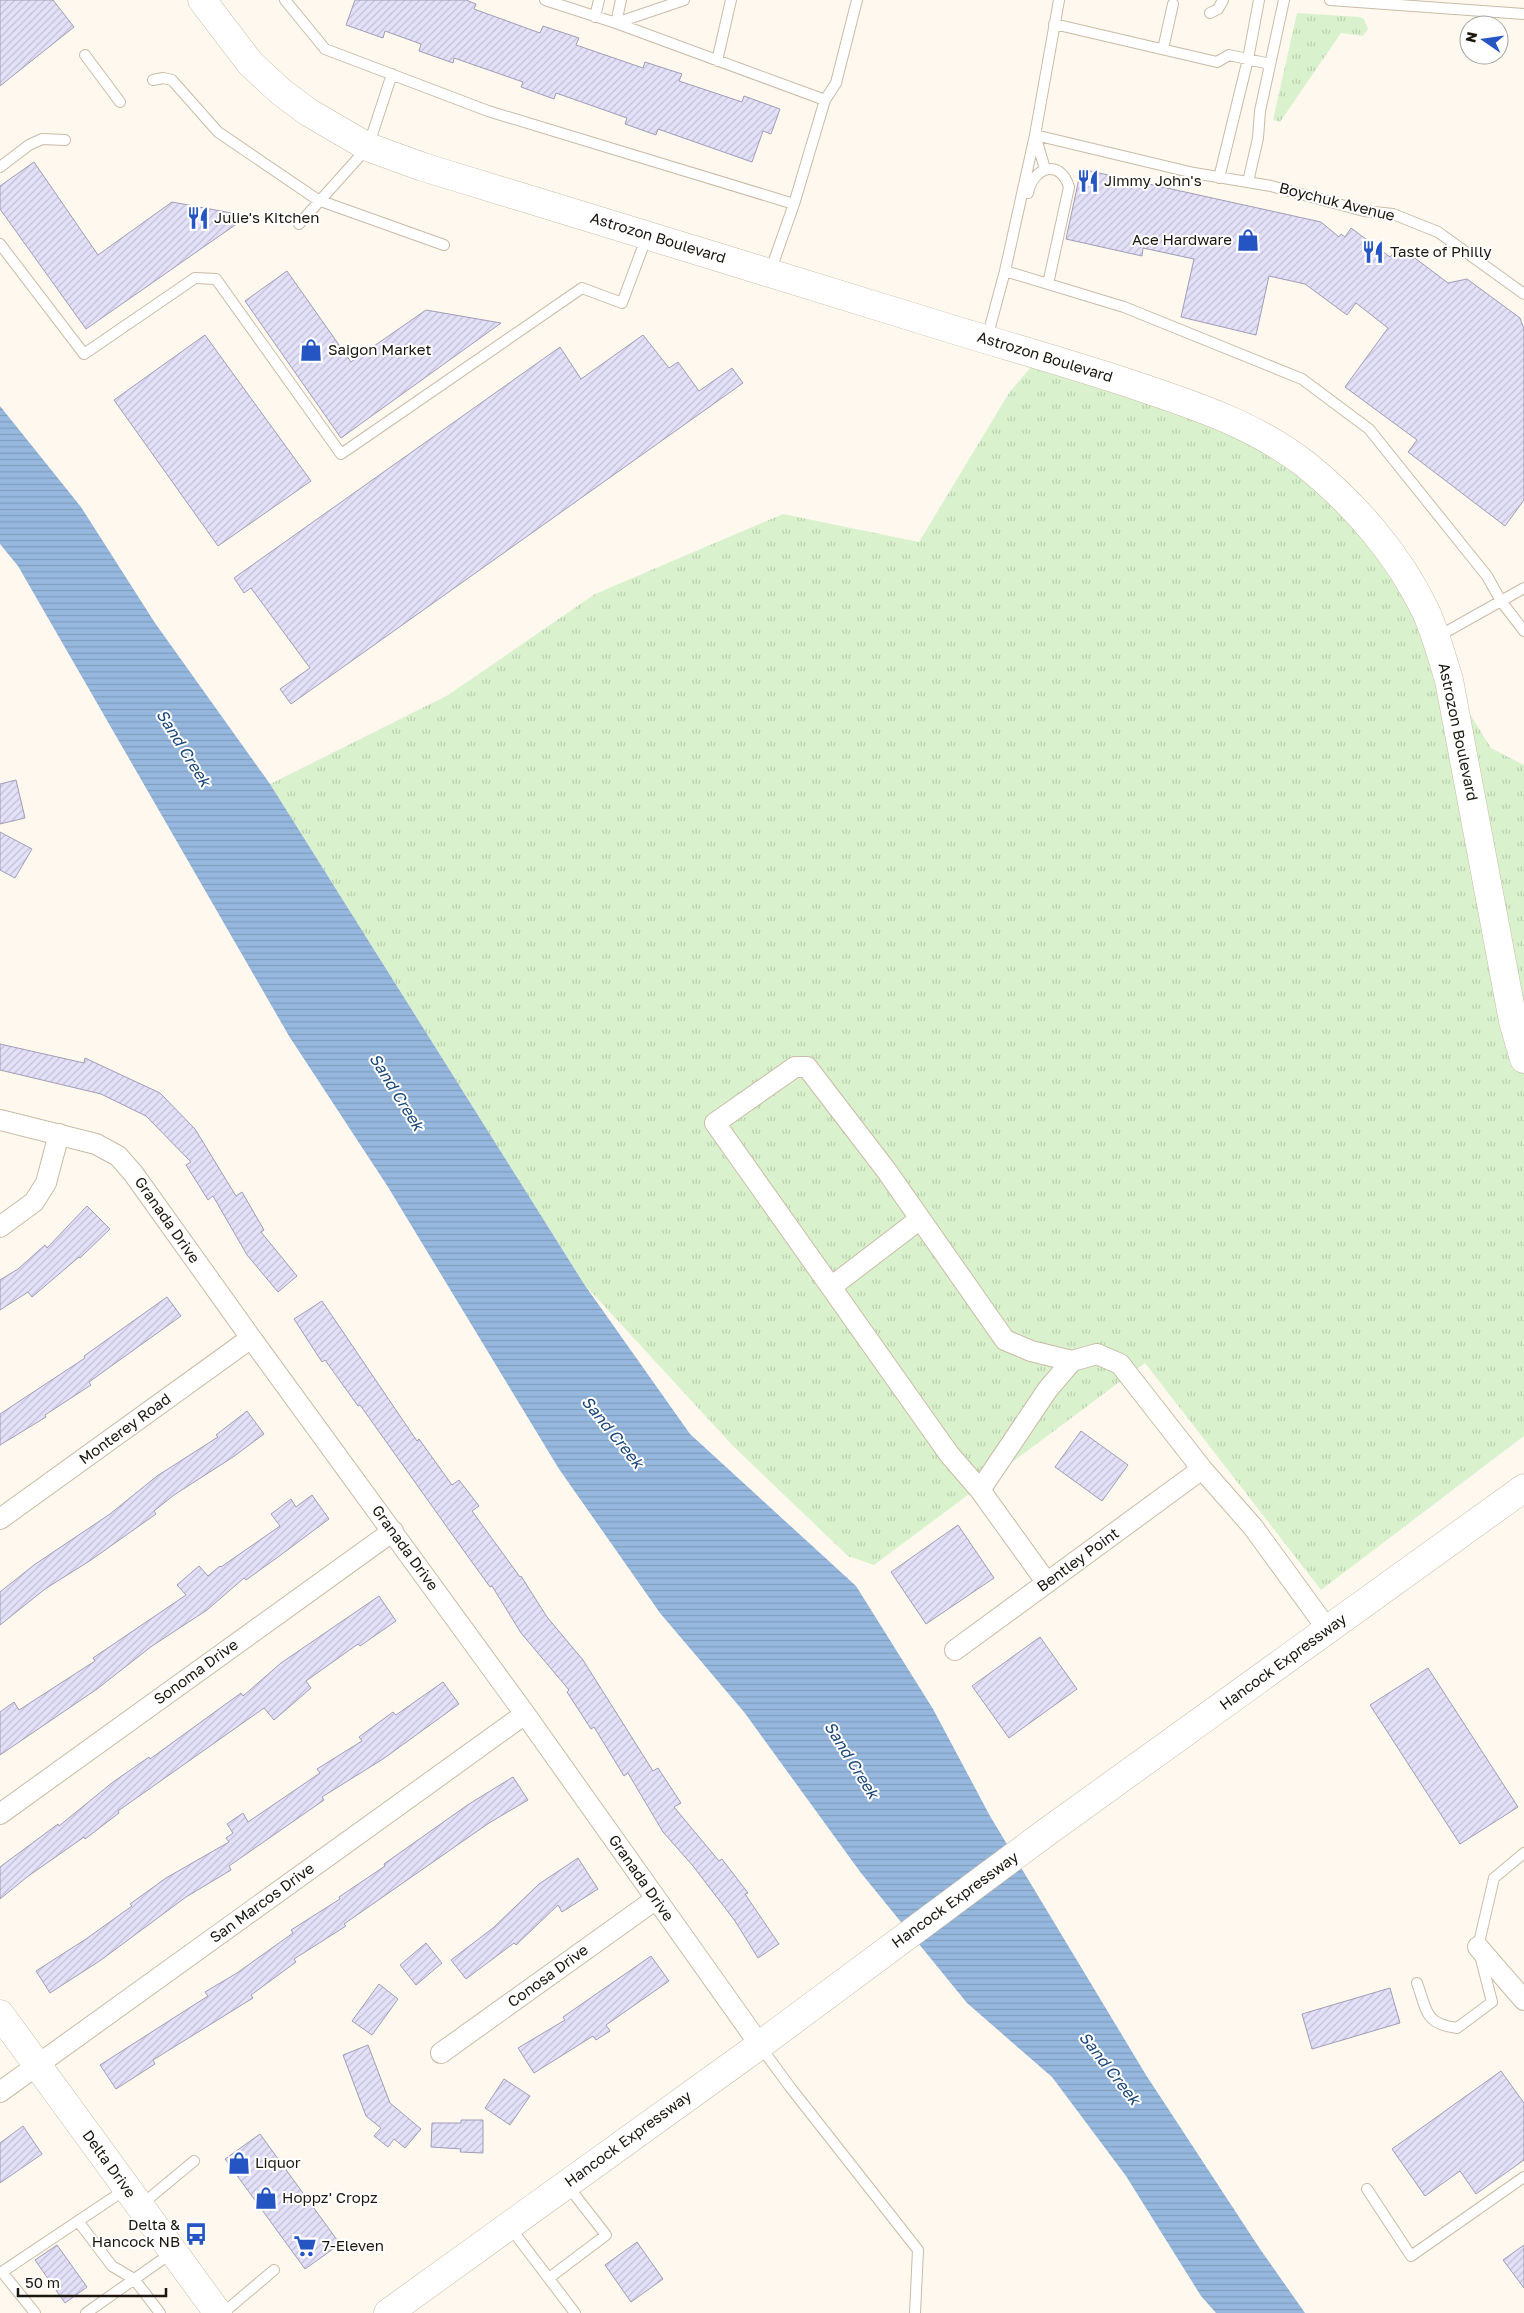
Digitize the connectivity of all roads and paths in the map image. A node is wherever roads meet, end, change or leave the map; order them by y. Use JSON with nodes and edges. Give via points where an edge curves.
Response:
{"nodes":[{"id":1,"x":202,"y":0,"type":"edge"},
{"id":2,"x":285,"y":0,"type":"edge"},
{"id":3,"x":545,"y":0,"type":"edge"},
{"id":4,"x":599,"y":0,"type":"edge"},
{"id":5,"x":621,"y":0,"type":"edge"},
{"id":6,"x":684,"y":0,"type":"edge"},
{"id":7,"x":731,"y":0,"type":"edge"},
{"id":8,"x":857,"y":0,"type":"edge"},
{"id":9,"x":1059,"y":0,"type":"edge"},
{"id":10,"x":1223,"y":0,"type":"edge"},
{"id":11,"x":1259,"y":0,"type":"edge"},
{"id":12,"x":1284,"y":0,"type":"edge"},
{"id":13,"x":1330,"y":0,"type":"edge"},
{"id":14,"x":1172,"y":4,"type":"dead end"},
{"id":15,"x":1210,"y":13,"type":"dead end"},
{"id":16,"x":1524,"y":14,"type":"edge"},
{"id":17,"x":596,"y":17,"type":"junction"},
{"id":18,"x":616,"y":23,"type":"junction"},
{"id":19,"x":1054,"y":24,"type":"junction"},
{"id":20,"x":1163,"y":49,"type":"junction"},
{"id":21,"x":85,"y":54,"type":"dead end"},
{"id":22,"x":1248,"y":59,"type":"junction"},
{"id":23,"x":717,"y":61,"type":"junction"},
{"id":24,"x":1270,"y":64,"type":"junction"},
{"id":25,"x":392,"y":74,"type":"junction"},
{"id":26,"x":153,"y":80,"type":"dead end"},
{"id":27,"x":825,"y":100,"type":"junction"},
{"id":28,"x":120,"y":102,"type":"dead end"},
{"id":29,"x":1035,"y":134,"type":"junction"},
{"id":30,"x":65,"y":140,"type":"dead end"},
{"id":31,"x":368,"y":147,"type":"junction"},
{"id":32,"x":0,"y":167,"type":"edge"},
{"id":33,"x":1045,"y":169,"type":"junction"},
{"id":34,"x":1219,"y":178,"type":"junction"},
{"id":35,"x":1248,"y":182,"type":"junction"},
{"id":36,"x":318,"y":200,"type":"junction"},
{"id":37,"x":794,"y":204,"type":"junction"},
{"id":38,"x":299,"y":224,"type":"dead end"},
{"id":39,"x":1013,"y":233,"type":"junction"},
{"id":40,"x":647,"y":235,"type":"junction"},
{"id":41,"x":0,"y":244,"type":"edge"},
{"id":42,"x":444,"y":245,"type":"dead end"},
{"id":43,"x":1005,"y":271,"type":"junction"},
{"id":44,"x":770,"y":273,"type":"junction"},
{"id":45,"x":1048,"y":284,"type":"junction"},
{"id":46,"x":1524,"y":294,"type":"edge"},
{"id":47,"x":987,"y":339,"type":"junction"},
{"id":48,"x":1524,"y":588,"type":"edge"},
{"id":49,"x":1501,"y":601,"type":"junction"},
{"id":50,"x":1524,"y":631,"type":"edge"},
{"id":51,"x":1436,"y":638,"type":"junction"},
{"id":52,"x":1524,"y":1059,"type":"edge"},
{"id":53,"x":0,"y":1120,"type":"edge"},
{"id":54,"x":59,"y":1134,"type":"junction"},
{"id":55,"x":920,"y":1219,"type":"junction"},
{"id":56,"x":0,"y":1227,"type":"edge"},
{"id":57,"x":831,"y":1287,"type":"junction"},
{"id":58,"x":251,"y":1338,"type":"junction"},
{"id":59,"x":1072,"y":1360,"type":"junction"},
{"id":60,"x":1202,"y":1470,"type":"junction"},
{"id":61,"x":1524,"y":1488,"type":"edge"},
{"id":62,"x":980,"y":1490,"type":"junction"},
{"id":63,"x":0,"y":1519,"type":"edge"},
{"id":64,"x":393,"y":1531,"type":"junction"},
{"id":65,"x":1047,"y":1583,"type":"junction"},
{"id":66,"x":1328,"y":1630,"type":"junction"},
{"id":67,"x":954,"y":1650,"type":"dead end"},
{"id":68,"x":525,"y":1714,"type":"junction"},
{"id":69,"x":0,"y":1814,"type":"edge"},
{"id":70,"x":1524,"y":1853,"type":"edge"},
{"id":71,"x":656,"y":1899,"type":"junction"},
{"id":72,"x":1478,"y":1947,"type":"junction"},
{"id":73,"x":1417,"y":1983,"type":"dead end"},
{"id":74,"x":1524,"y":2000,"type":"edge"},
{"id":75,"x":0,"y":2014,"type":"edge"},
{"id":76,"x":760,"y":2045,"type":"junction"},
{"id":77,"x":441,"y":2053,"type":"dead end"},
{"id":78,"x":37,"y":2066,"type":"junction"},
{"id":79,"x":0,"y":2092,"type":"edge"},
{"id":80,"x":194,"y":2161,"type":"dead end"},
{"id":81,"x":1524,"y":2177,"type":"edge"},
{"id":82,"x":566,"y":2183,"type":"junction"},
{"id":83,"x":1367,"y":2188,"type":"dead end"},
{"id":84,"x":133,"y":2197,"type":"junction"},
{"id":85,"x":78,"y":2221,"type":"junction"},
{"id":86,"x":508,"y":2225,"type":"junction"},
{"id":87,"x":173,"y":2252,"type":"junction"},
{"id":88,"x":274,"y":2270,"type":"dead end"},
{"id":89,"x":549,"y":2278,"type":"junction"},
{"id":90,"x":134,"y":2279,"type":"junction"},
{"id":91,"x":35,"y":2313,"type":"edge"},
{"id":92,"x":86,"y":2313,"type":"edge"},
{"id":93,"x":160,"y":2313,"type":"edge"},
{"id":94,"x":218,"y":2313,"type":"edge"},
{"id":95,"x":223,"y":2313,"type":"edge"},
{"id":96,"x":388,"y":2313,"type":"edge"},
{"id":97,"x":575,"y":2313,"type":"edge"},
{"id":98,"x":916,"y":2313,"type":"edge"}],
"edges":[{"from":1,"to":31,"type":"main road","name":"Astrozon Boulevard","via":[[250,63],[280,91],[308,112]]},
{"from":2,"to":25,"type":"lane","via":[[325,48]]},
{"from":3,"to":17,"type":"lane"},
{"from":4,"to":17,"type":"lane"},
{"from":5,"to":18,"type":"lane"},
{"from":6,"to":18,"type":"lane"},
{"from":7,"to":23,"type":"lane"},
{"from":8,"to":27,"type":"lane","via":[[836,82]]},
{"from":9,"to":19,"type":"lane"},
{"from":10,"to":15,"type":"lane","via":[[1218,9]]},
{"from":11,"to":22,"type":"lane"},
{"from":12,"to":24,"type":"lane"},
{"from":13,"to":16,"type":"lane"},
{"from":14,"to":20,"type":"lane"},
{"from":17,"to":18,"type":"lane"},
{"from":18,"to":23,"type":"lane"},
{"from":19,"to":20,"type":"lane"},
{"from":19,"to":29,"type":"lane"},
{"from":20,"to":22,"type":"lane","via":[[1217,62],[1229,55]]},
{"from":21,"to":28,"type":"lane"},
{"from":22,"to":24,"type":"lane"},
{"from":22,"to":34,"type":"lane"},
{"from":23,"to":27,"type":"lane"},
{"from":24,"to":35,"type":"lane"},
{"from":25,"to":31,"type":"lane"},
{"from":25,"to":37,"type":"lane","via":[[488,111]]},
{"from":26,"to":36,"type":"lane","via":[[172,80],[218,132]]},
{"from":27,"to":37,"type":"lane"},
{"from":29,"to":33,"type":"lane"},
{"from":29,"to":34,"type":"lane","name":"Boychuk Avenue"},
{"from":29,"to":39,"type":"lane"},
{"from":30,"to":32,"type":"lane","via":[[42,139]]},
{"from":31,"to":36,"type":"lane"},
{"from":31,"to":40,"type":"main road","name":"Astrozon Boulevard","via":[[423,167]]},
{"from":33,"to":39,"type":"lane","via":[[1036,174],[1030,185],[1023,218]]},
{"from":33,"to":45,"type":"lane","via":[[1066,177],[1069,187]]},
{"from":34,"to":35,"type":"lane","name":"Boychuk Avenue"},
{"from":35,"to":46,"type":"lane","name":"Boychuk Avenue","via":[[1393,214],[1438,232]]},
{"from":36,"to":38,"type":"lane"},
{"from":36,"to":42,"type":"lane"},
{"from":37,"to":44,"type":"lane"},
{"from":39,"to":43,"type":"lane"},
{"from":40,"to":41,"type":"lane","via":[[622,303],[582,288],[341,454],[216,279],[195,278],[84,354]]},
{"from":40,"to":44,"type":"main road","name":"Astrozon Boulevard"},
{"from":43,"to":45,"type":"lane"},
{"from":43,"to":47,"type":"lane"},
{"from":44,"to":47,"type":"main road","name":"Astrozon Boulevard"},
{"from":45,"to":49,"type":"lane","via":[[1124,308],[1302,380],[1368,429],[1488,576]]},
{"from":47,"to":51,"type":"main road","name":"Astrozon Boulevard","via":[[1196,405],[1236,423],[1303,463],[1356,511],[1386,548],[1415,591]]},
{"from":48,"to":49,"type":"lane"},
{"from":49,"to":50,"type":"lane"},
{"from":49,"to":51,"type":"lane"},
{"from":51,"to":52,"type":"main road","name":"Astrozon Boulevard","via":[[1453,697],[1513,1021]]},
{"from":53,"to":54,"type":"street","name":"Granada Drive"},
{"from":54,"to":56,"type":"street","via":[[46,1183],[34,1202]]},
{"from":54,"to":58,"type":"street","name":"Granada Drive","via":[[96,1144],[118,1156]]},
{"from":55,"to":57,"type":"street"},
{"from":55,"to":57,"type":"street","via":[[807,1067],[795,1067],[715,1123]]},
{"from":55,"to":59,"type":"street","via":[[1005,1340],[1031,1351]]},
{"from":57,"to":62,"type":"street","via":[[949,1454]]},
{"from":58,"to":63,"type":"street","name":"Monterey Road"},
{"from":58,"to":64,"type":"street","name":"Granada Drive"},
{"from":59,"to":60,"type":"street","via":[[1097,1354],[1120,1364]]},
{"from":59,"to":62,"type":"street","via":[[1048,1389]]},
{"from":60,"to":65,"type":"street","name":"Bentley Point"},
{"from":60,"to":66,"type":"street","via":[[1253,1527]]},
{"from":61,"to":66,"type":"main road","name":"Hancock Expressway"},
{"from":62,"to":65,"type":"street"},
{"from":64,"to":68,"type":"street","name":"Granada Drive"},
{"from":64,"to":69,"type":"street","name":"Sonoma Drive"},
{"from":65,"to":67,"type":"street","name":"Bentley Point"},
{"from":66,"to":76,"type":"main road","name":"Hancock Expressway","via":[[1044,1834]]},
{"from":68,"to":71,"type":"street","name":"Granada Drive"},
{"from":68,"to":78,"type":"street","name":"San Marcos Drive"},
{"from":70,"to":72,"type":"lane","via":[[1494,1878]]},
{"from":71,"to":76,"type":"street","name":"Granada Drive"},
{"from":71,"to":77,"type":"street","name":"Conosa Drive"},
{"from":72,"to":73,"type":"lane","via":[[1492,2002],[1456,2028],[1440,2026],[1429,2017]]},
{"from":72,"to":74,"type":"street"},
{"from":75,"to":78,"type":"main road","name":"Delta Drive"},
{"from":76,"to":82,"type":"main road","name":"Hancock Expressway"},
{"from":76,"to":98,"type":"lane","via":[[918,2250]]},
{"from":78,"to":79,"type":"street","name":"San Marcos Drive"},
{"from":78,"to":84,"type":"main road","name":"Delta Drive"},
{"from":80,"to":84,"type":"lane"},
{"from":81,"to":83,"type":"lane","via":[[1411,2256]]},
{"from":82,"to":86,"type":"main road","name":"Hancock Expressway"},
{"from":82,"to":89,"type":"lane","via":[[606,2235]]},
{"from":84,"to":85,"type":"lane"},
{"from":84,"to":87,"type":"main road","name":"Delta Drive"},
{"from":85,"to":90,"type":"lane","via":[[112,2266]]},
{"from":85,"to":91,"type":"lane","via":[[2,2272]]},
{"from":86,"to":89,"type":"lane"},
{"from":86,"to":96,"type":"main road","name":"Hancock Expressway"},
{"from":87,"to":90,"type":"lane"},
{"from":87,"to":94,"type":"main road","name":"Delta Drive"},
{"from":88,"to":95,"type":"lane"},
{"from":89,"to":97,"type":"lane"},
{"from":90,"to":92,"type":"lane"},
{"from":90,"to":93,"type":"lane"}]}
